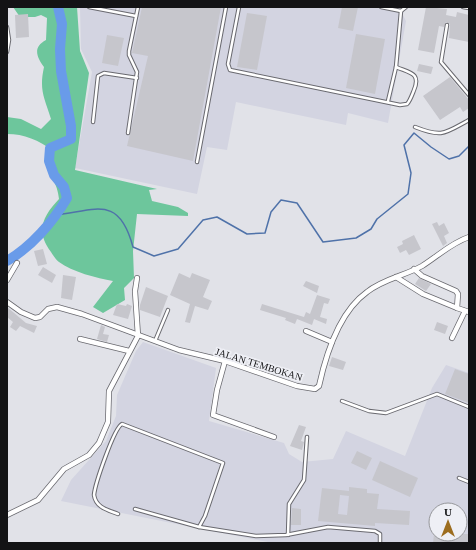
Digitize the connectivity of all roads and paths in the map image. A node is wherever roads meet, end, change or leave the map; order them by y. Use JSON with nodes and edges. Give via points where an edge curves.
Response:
{"nodes":[{"id":1,"x":89,"y":7,"type":"edge"},
{"id":2,"x":138,"y":7,"type":"edge"},
{"id":3,"x":226,"y":7,"type":"edge"},
{"id":4,"x":240,"y":7,"type":"edge"},
{"id":5,"x":381,"y":7,"type":"edge"},
{"id":6,"x":406,"y":7,"type":"edge"},
{"id":7,"x":463,"y":7,"type":"edge"},
{"id":8,"x":469,"y":8,"type":"edge"},
{"id":9,"x":401,"y":11,"type":"junction"},
{"id":10,"x":136,"y":16,"type":"junction"},
{"id":11,"x":447,"y":26,"type":"dead end"},
{"id":12,"x":7,"y":27,"type":"edge"},
{"id":13,"x":7,"y":52,"type":"edge"},
{"id":14,"x":396,"y":67,"type":"junction"},
{"id":15,"x":137,"y":78,"type":"junction"},
{"id":16,"x":469,"y":96,"type":"edge"},
{"id":17,"x":388,"y":102,"type":"junction"},
{"id":18,"x":469,"y":120,"type":"edge"},
{"id":19,"x":93,"y":122,"type":"dead end"},
{"id":20,"x":415,"y":127,"type":"dead end"},
{"id":21,"x":128,"y":133,"type":"dead end"},
{"id":22,"x":197,"y":162,"type":"dead end"},
{"id":23,"x":469,"y":237,"type":"edge"},
{"id":24,"x":17,"y":263,"type":"dead end"},
{"id":25,"x":417,"y":271,"type":"junction"},
{"id":26,"x":396,"y":277,"type":"junction"},
{"id":27,"x":137,"y":278,"type":"dead end"},
{"id":28,"x":7,"y":280,"type":"edge"},
{"id":29,"x":7,"y":302,"type":"edge"},
{"id":30,"x":458,"y":308,"type":"junction"},
{"id":31,"x":168,"y":310,"type":"dead end"},
{"id":32,"x":467,"y":312,"type":"edge"},
{"id":33,"x":306,"y":331,"type":"dead end"},
{"id":34,"x":138,"y":336,"type":"junction"},
{"id":35,"x":452,"y":338,"type":"dead end"},
{"id":36,"x":80,"y":339,"type":"dead end"},
{"id":37,"x":155,"y":342,"type":"junction"},
{"id":38,"x":332,"y":342,"type":"junction"},
{"id":39,"x":129,"y":351,"type":"junction"},
{"id":40,"x":226,"y":360,"type":"junction"},
{"id":41,"x":342,"y":401,"type":"dead end"},
{"id":42,"x":469,"y":406,"type":"edge"},
{"id":43,"x":274,"y":437,"type":"dead end"},
{"id":44,"x":307,"y":437,"type":"dead end"},
{"id":45,"x":460,"y":478,"type":"dead end"},
{"id":46,"x":469,"y":482,"type":"edge"},
{"id":47,"x":135,"y":509,"type":"dead end"},
{"id":48,"x":118,"y":514,"type":"dead end"},
{"id":49,"x":7,"y":515,"type":"edge"},
{"id":50,"x":199,"y":527,"type":"junction"},
{"id":51,"x":288,"y":535,"type":"junction"},
{"id":52,"x":380,"y":543,"type":"edge"}],
"edges":[{"from":1,"to":10,"type":"lane"},
{"from":2,"to":10,"type":"lane"},
{"from":3,"to":22,"type":"lane"},
{"from":4,"to":17,"type":"lane","via":[[228,64],[230,70]]},
{"from":5,"to":9,"type":"lane"},
{"from":6,"to":9,"type":"lane"},
{"from":7,"to":8,"type":"lane"},
{"from":9,"to":14,"type":"lane"},
{"from":10,"to":15,"type":"lane","via":[[129,55],[136,68]]},
{"from":11,"to":16,"type":"lane","via":[[441,62]]},
{"from":12,"to":13,"type":"lane","via":[[10,40]]},
{"from":14,"to":17,"type":"lane"},
{"from":14,"to":17,"type":"lane","via":[[414,74],[417,82],[407,104]]},
{"from":15,"to":19,"type":"lane","via":[[104,73],[98,76]]},
{"from":15,"to":21,"type":"lane"},
{"from":18,"to":20,"type":"lane","via":[[441,134]]},
{"from":23,"to":25,"type":"street","name":"JALAN TEMBOKAN"},
{"from":24,"to":28,"type":"street"},
{"from":25,"to":26,"type":"street","name":"JALAN TEMBOKAN"},
{"from":25,"to":30,"type":"street","via":[[456,291]]},
{"from":26,"to":30,"type":"street","via":[[423,294]]},
{"from":26,"to":38,"type":"street","name":"JALAN TEMBOKAN","via":[[366,292],[356,302]]},
{"from":27,"to":34,"type":"street","via":[[135,291]]},
{"from":29,"to":34,"type":"street","name":"JALAN TEMBOKAN","via":[[35,318],[40,317],[48,309],[57,307]]},
{"from":30,"to":32,"type":"street"},
{"from":31,"to":37,"type":"lane"},
{"from":32,"to":35,"type":"street"},
{"from":33,"to":38,"type":"street"},
{"from":34,"to":37,"type":"street","name":"JALAN TEMBOKAN"},
{"from":34,"to":39,"type":"street"},
{"from":36,"to":39,"type":"street"},
{"from":37,"to":40,"type":"street","name":"JALAN TEMBOKAN","via":[[190,354]]},
{"from":38,"to":40,"type":"street","name":"JALAN TEMBOKAN","via":[[326,353],[319,386],[315,389],[297,386]]},
{"from":39,"to":49,"type":"street","via":[[109,391],[108,422],[103,437],[89,455],[70,464],[60,473],[38,500]]},
{"from":40,"to":43,"type":"street","via":[[213,415]]},
{"from":41,"to":42,"type":"lane","via":[[368,411],[386,413],[437,394]]},
{"from":44,"to":51,"type":"lane","via":[[304,480],[289,504]]},
{"from":45,"to":46,"type":"lane"},
{"from":47,"to":50,"type":"lane"},
{"from":48,"to":50,"type":"lane","via":[[100,506],[95,502],[94,495],[113,436],[122,424],[223,463]]},
{"from":50,"to":51,"type":"lane","via":[[256,536]]},
{"from":51,"to":52,"type":"lane","via":[[328,527],[375,531],[380,534]]}]}
